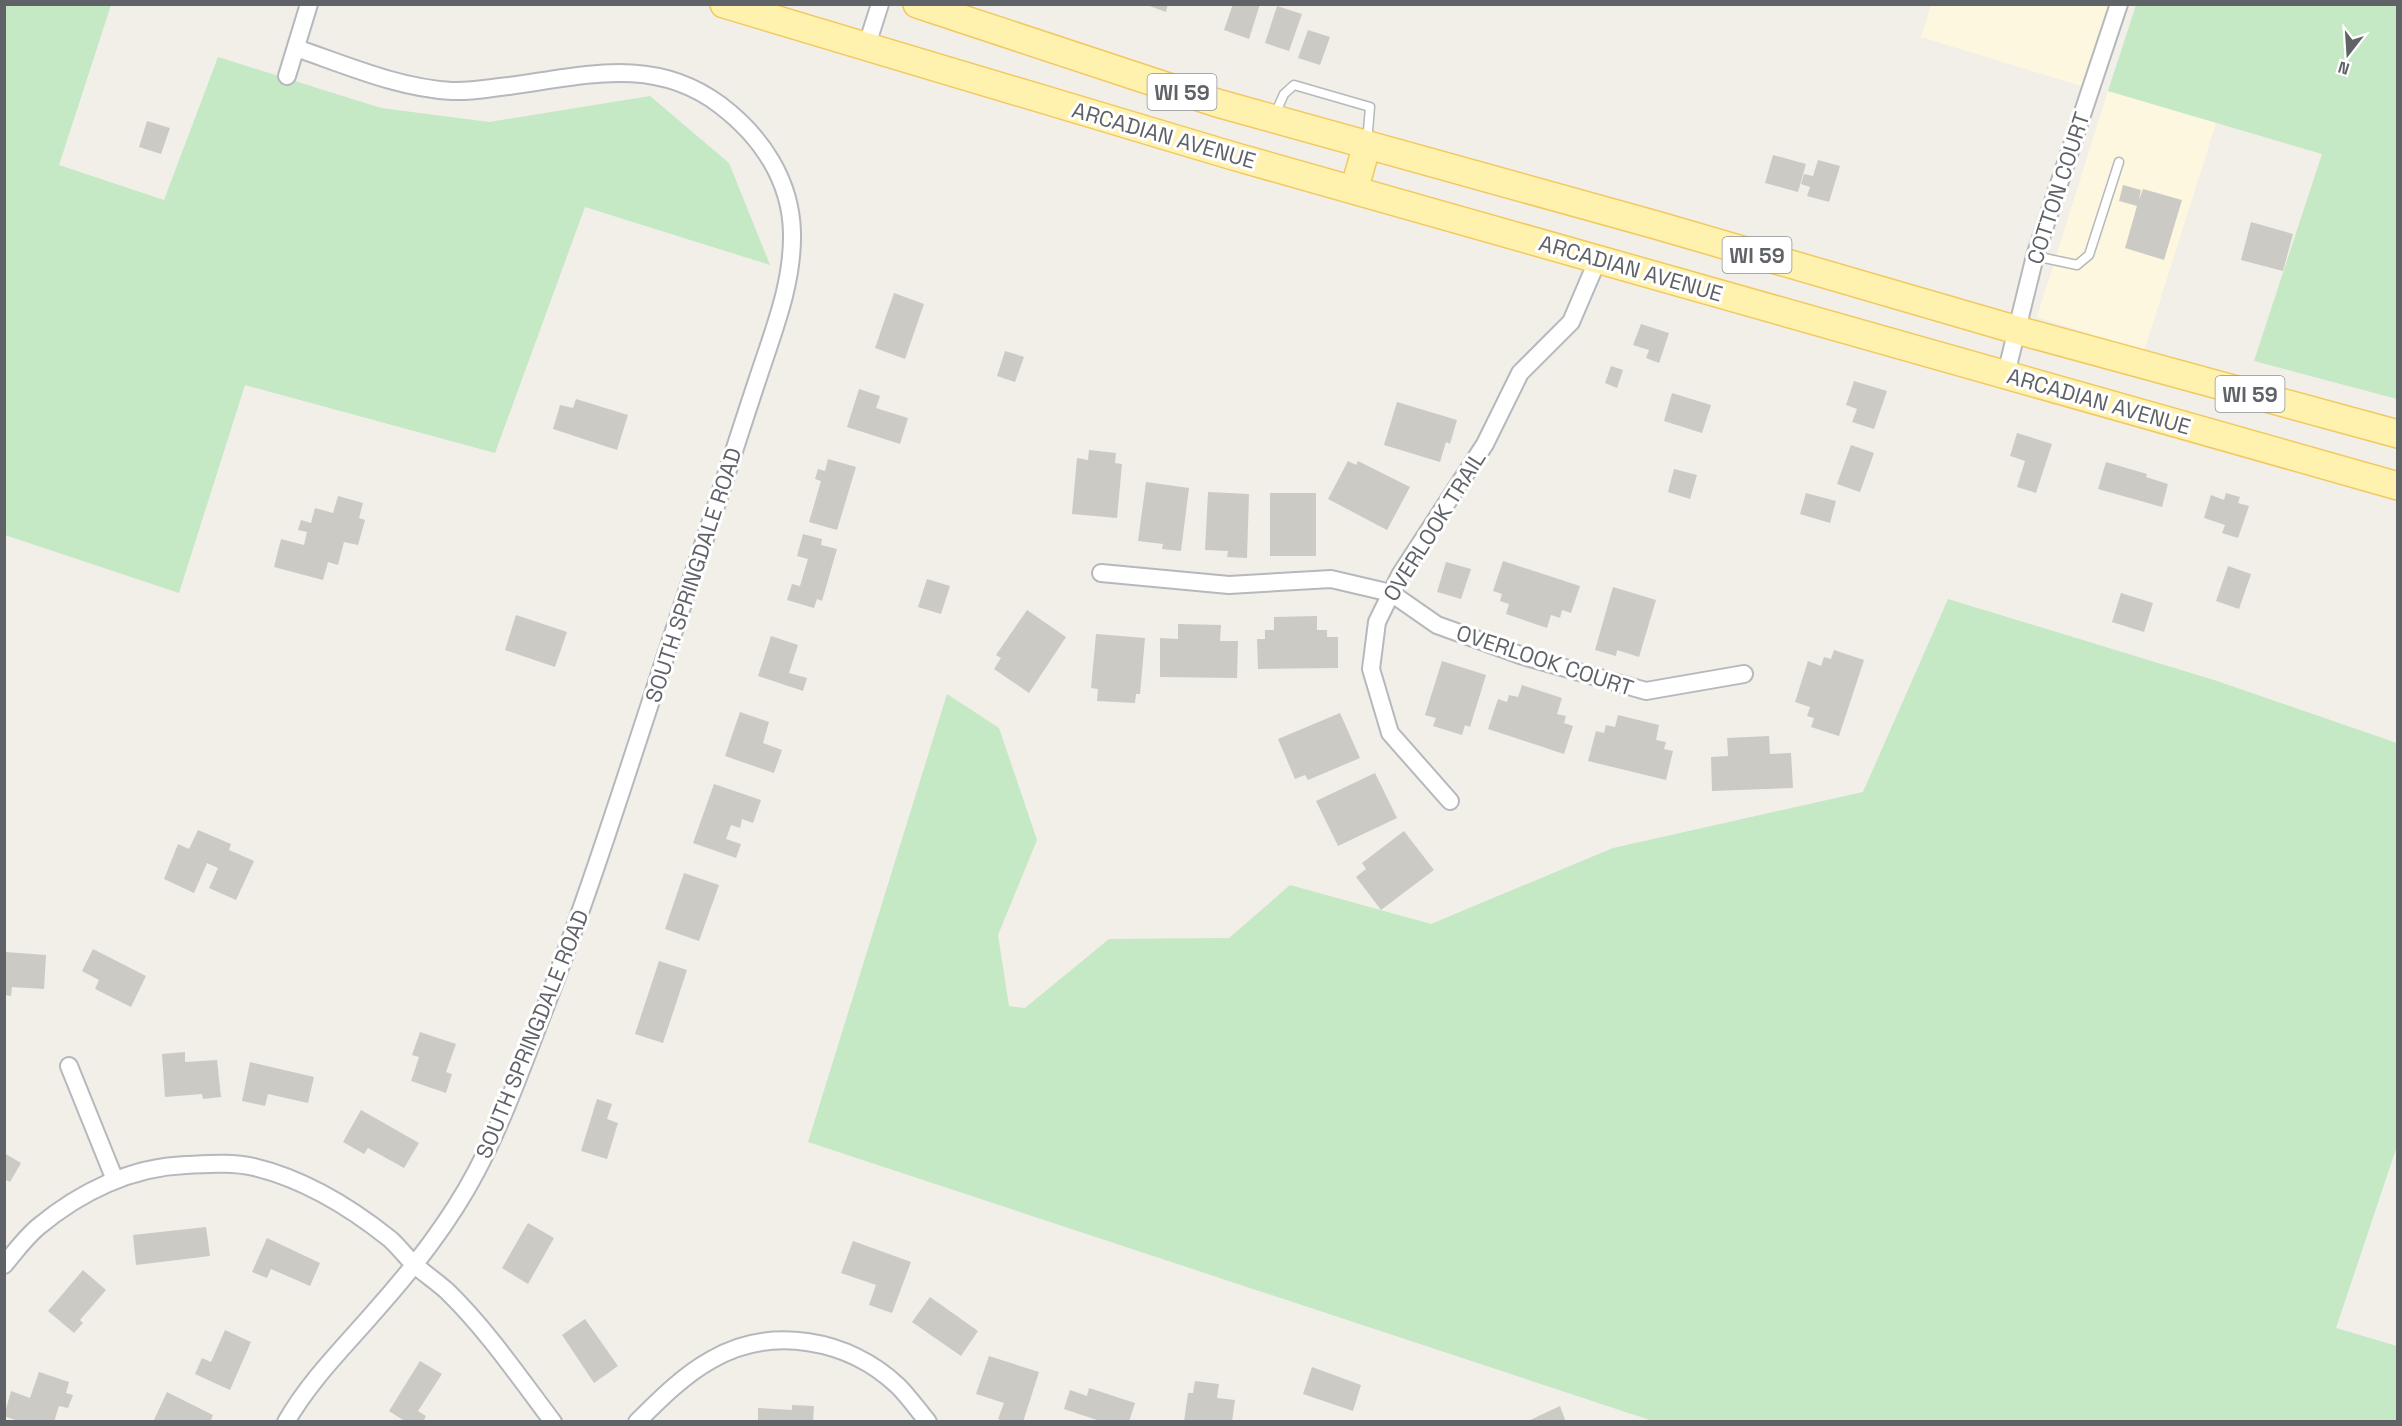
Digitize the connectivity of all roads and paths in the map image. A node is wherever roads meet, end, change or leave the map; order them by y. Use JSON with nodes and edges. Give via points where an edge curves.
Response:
{"nodes":[{"id":1,"x":309,"y":4,"type":"edge"},
{"id":2,"x":724,"y":4,"type":"edge"},
{"id":3,"x":880,"y":4,"type":"edge"},
{"id":4,"x":917,"y":4,"type":"edge"},
{"id":5,"x":2119,"y":4,"type":"edge"},
{"id":6,"x":296,"y":48,"type":"junction"},
{"id":7,"x":866,"y":48,"type":"junction"},
{"id":8,"x":287,"y":76,"type":"dead end"},
{"id":9,"x":1273,"y":119,"type":"junction"},
{"id":10,"x":1366,"y":145,"type":"junction"},
{"id":11,"x":2119,"y":162,"type":"dead end"},
{"id":12,"x":1354,"y":190,"type":"junction"},
{"id":13,"x":2035,"y":256,"type":"junction"},
{"id":14,"x":1598,"y":259,"type":"junction"},
{"id":15,"x":2017,"y":330,"type":"junction"},
{"id":16,"x":2006,"y":374,"type":"junction"},
{"id":17,"x":2397,"y":434,"type":"edge"},
{"id":18,"x":2397,"y":486,"type":"edge"},
{"id":19,"x":1101,"y":573,"type":"dead end"},
{"id":20,"x":1391,"y":593,"type":"junction"},
{"id":21,"x":1744,"y":674,"type":"dead end"},
{"id":22,"x":1450,"y":801,"type":"dead end"},
{"id":23,"x":69,"y":1066,"type":"dead end"},
{"id":24,"x":115,"y":1180,"type":"junction"},
{"id":25,"x":415,"y":1264,"type":"junction"},
{"id":26,"x":4,"y":1265,"type":"edge"},
{"id":27,"x":286,"y":1422,"type":"edge"},
{"id":28,"x":553,"y":1422,"type":"edge"},
{"id":29,"x":638,"y":1422,"type":"edge"},
{"id":30,"x":928,"y":1422,"type":"edge"}],
"edges":[{"from":1,"to":6,"type":"street"},
{"from":2,"to":7,"type":"main road","number":"WI 59"},
{"from":3,"to":7,"type":"street"},
{"from":4,"to":9,"type":"main road","name":"ARCADIAN AVENUE","number":"WI 59"},
{"from":5,"to":13,"type":"street","name":"COTTON COURT"},
{"from":6,"to":8,"type":"street"},
{"from":6,"to":25,"type":"street","name":"SOUTH SPRINGDALE ROAD","via":[[413,86],[456,91],[613,72],[646,73],[669,79],[718,103],[750,132],[776,167],[791,215],[792,253],[785,294],[562,964],[506,1111],[482,1161],[447,1223]]},
{"from":7,"to":12,"type":"main road","name":"ARCADIAN AVENUE","number":"WI 59"},
{"from":9,"to":10,"type":"main road","name":"ARCADIAN AVENUE","number":"WI 59"},
{"from":9,"to":10,"type":"lane","via":[[1284,94],[1294,85],[1370,107]]},
{"from":10,"to":12,"type":"main road"},
{"from":10,"to":15,"type":"main road","name":"ARCADIAN AVENUE","number":"WI 59"},
{"from":11,"to":13,"type":"lane","via":[[2089,255],[2077,266]]},
{"from":12,"to":14,"type":"main road","name":"ARCADIAN AVENUE","number":"WI 59"},
{"from":13,"to":15,"type":"street","name":"COTTON COURT"},
{"from":14,"to":16,"type":"main road","name":"ARCADIAN AVENUE","number":"WI 59"},
{"from":14,"to":20,"type":"street","name":"OVERLOOK TRAIL","via":[[1571,322],[1520,373],[1485,444]]},
{"from":15,"to":16,"type":"street","name":"COTTON COURT"},
{"from":15,"to":17,"type":"main road","name":"ARCADIAN AVENUE","number":"WI 59"},
{"from":16,"to":18,"type":"main road","name":"ARCADIAN AVENUE","number":"WI 59"},
{"from":19,"to":20,"type":"street","via":[[1229,585],[1330,579]]},
{"from":20,"to":21,"type":"street","name":"OVERLOOK COURT","via":[[1437,625],[1523,656],[1646,692]]},
{"from":20,"to":22,"type":"street","name":"OVERLOOK TRAIL","via":[[1377,622],[1371,669],[1390,733]]},
{"from":23,"to":24,"type":"street"},
{"from":24,"to":25,"type":"street","via":[[173,1165],[215,1163],[253,1167],[299,1182],[348,1209],[392,1240]]},
{"from":24,"to":26,"type":"street","via":[[72,1202],[36,1228]]},
{"from":25,"to":27,"type":"street","name":"SOUTH SPRINGDALE ROAD","via":[[331,1360]]},
{"from":25,"to":28,"type":"street","via":[[486,1333]]},
{"from":29,"to":30,"type":"street","via":[[689,1374],[712,1359],[752,1344],[803,1341],[831,1347],[878,1370],[899,1387]]}]}
